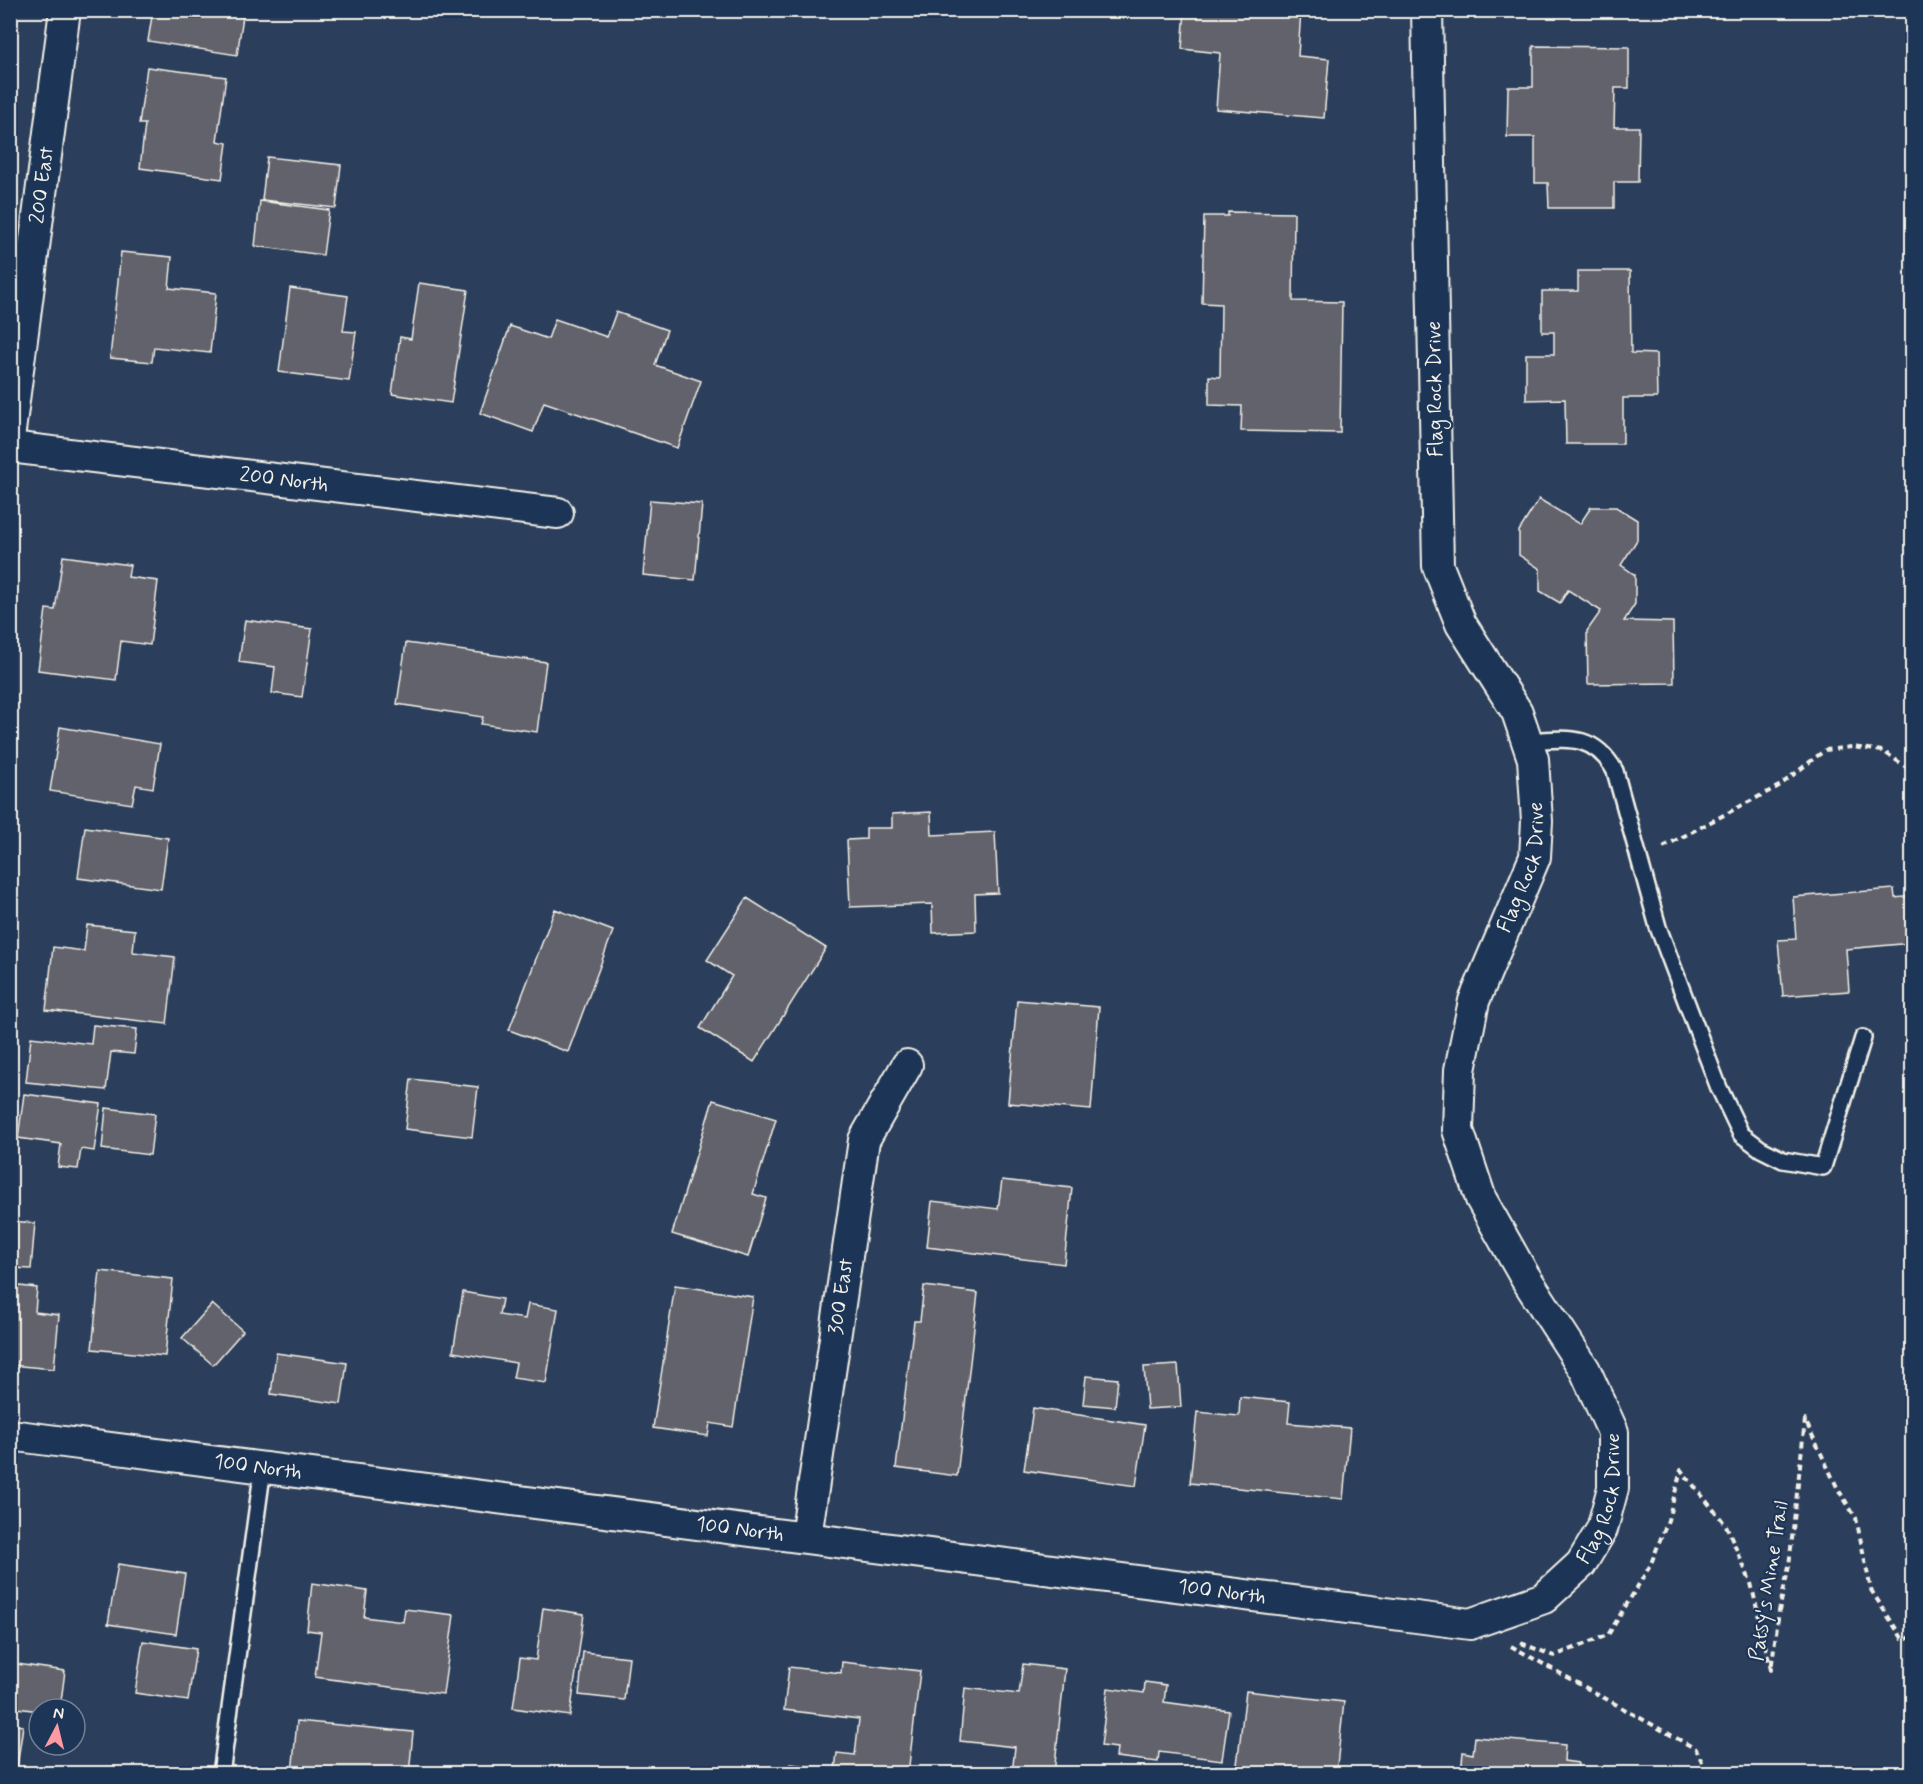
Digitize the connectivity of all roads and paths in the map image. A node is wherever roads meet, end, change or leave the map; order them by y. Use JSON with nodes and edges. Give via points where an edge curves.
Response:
{"nodes":[{"id":1,"x":65,"y":10,"type":"edge"},
{"id":2,"x":1427,"y":10,"type":"edge"},
{"id":3,"x":10,"y":431,"type":"edge"},
{"id":4,"x":10,"y":447,"type":"edge"},
{"id":5,"x":558,"y":513,"type":"dead end"},
{"id":6,"x":1526,"y":741,"type":"junction"},
{"id":7,"x":1912,"y":771,"type":"edge"},
{"id":8,"x":1639,"y":858,"type":"junction"},
{"id":9,"x":1863,"y":1038,"type":"dead end"},
{"id":10,"x":906,"y":1065,"type":"dead end"},
{"id":11,"x":10,"y":1435,"type":"edge"},
{"id":12,"x":263,"y":1467,"type":"junction"},
{"id":13,"x":806,"y":1538,"type":"junction"},
{"id":14,"x":1470,"y":1624,"type":"junction"},
{"id":15,"x":1912,"y":1638,"type":"edge"},
{"id":16,"x":221,"y":1773,"type":"edge"},
{"id":17,"x":1708,"y":1773,"type":"edge"}],
"edges":[{"from":1,"to":3,"type":"street","name":"200 East"},
{"from":2,"to":6,"type":"street","name":"Flag Rock Drive","via":[[1438,566],[1461,624],[1517,712]]},
{"from":4,"to":5,"type":"street","name":"200 North"},
{"from":6,"to":8,"type":"lane","via":[[1582,740],[1607,757],[1615,771]]},
{"from":6,"to":14,"type":"street","name":"Flag Rock Drive","via":[[1533,759],[1535,857],[1474,1001],[1460,1070],[1458,1130],[1481,1199],[1585,1370],[1613,1432],[1612,1488],[1602,1529],[1581,1564],[1544,1598]]},
{"from":7,"to":8,"type":"path","via":[[1883,751],[1852,747],[1825,750],[1779,786]]},
{"from":8,"to":9,"type":"lane","via":[[1658,927],[1719,1088],[1741,1134],[1783,1160],[1823,1167]]},
{"from":10,"to":13,"type":"street","name":"300 East","via":[[864,1140]]},
{"from":11,"to":12,"type":"street","name":"100 North"},
{"from":12,"to":13,"type":"street","name":"100 North"},
{"from":12,"to":16,"type":"lane"},
{"from":13,"to":14,"type":"street","name":"100 North"},
{"from":14,"to":15,"type":"path","name":"Patsy's Mine Trail","via":[[1554,1656],[1608,1635],[1650,1566],[1682,1470],[1726,1525],[1751,1583],[1771,1670],[1789,1566],[1805,1420],[1856,1518],[1871,1590],[1902,1638]]},
{"from":14,"to":17,"type":"path","via":[[1696,1749]]}]}
